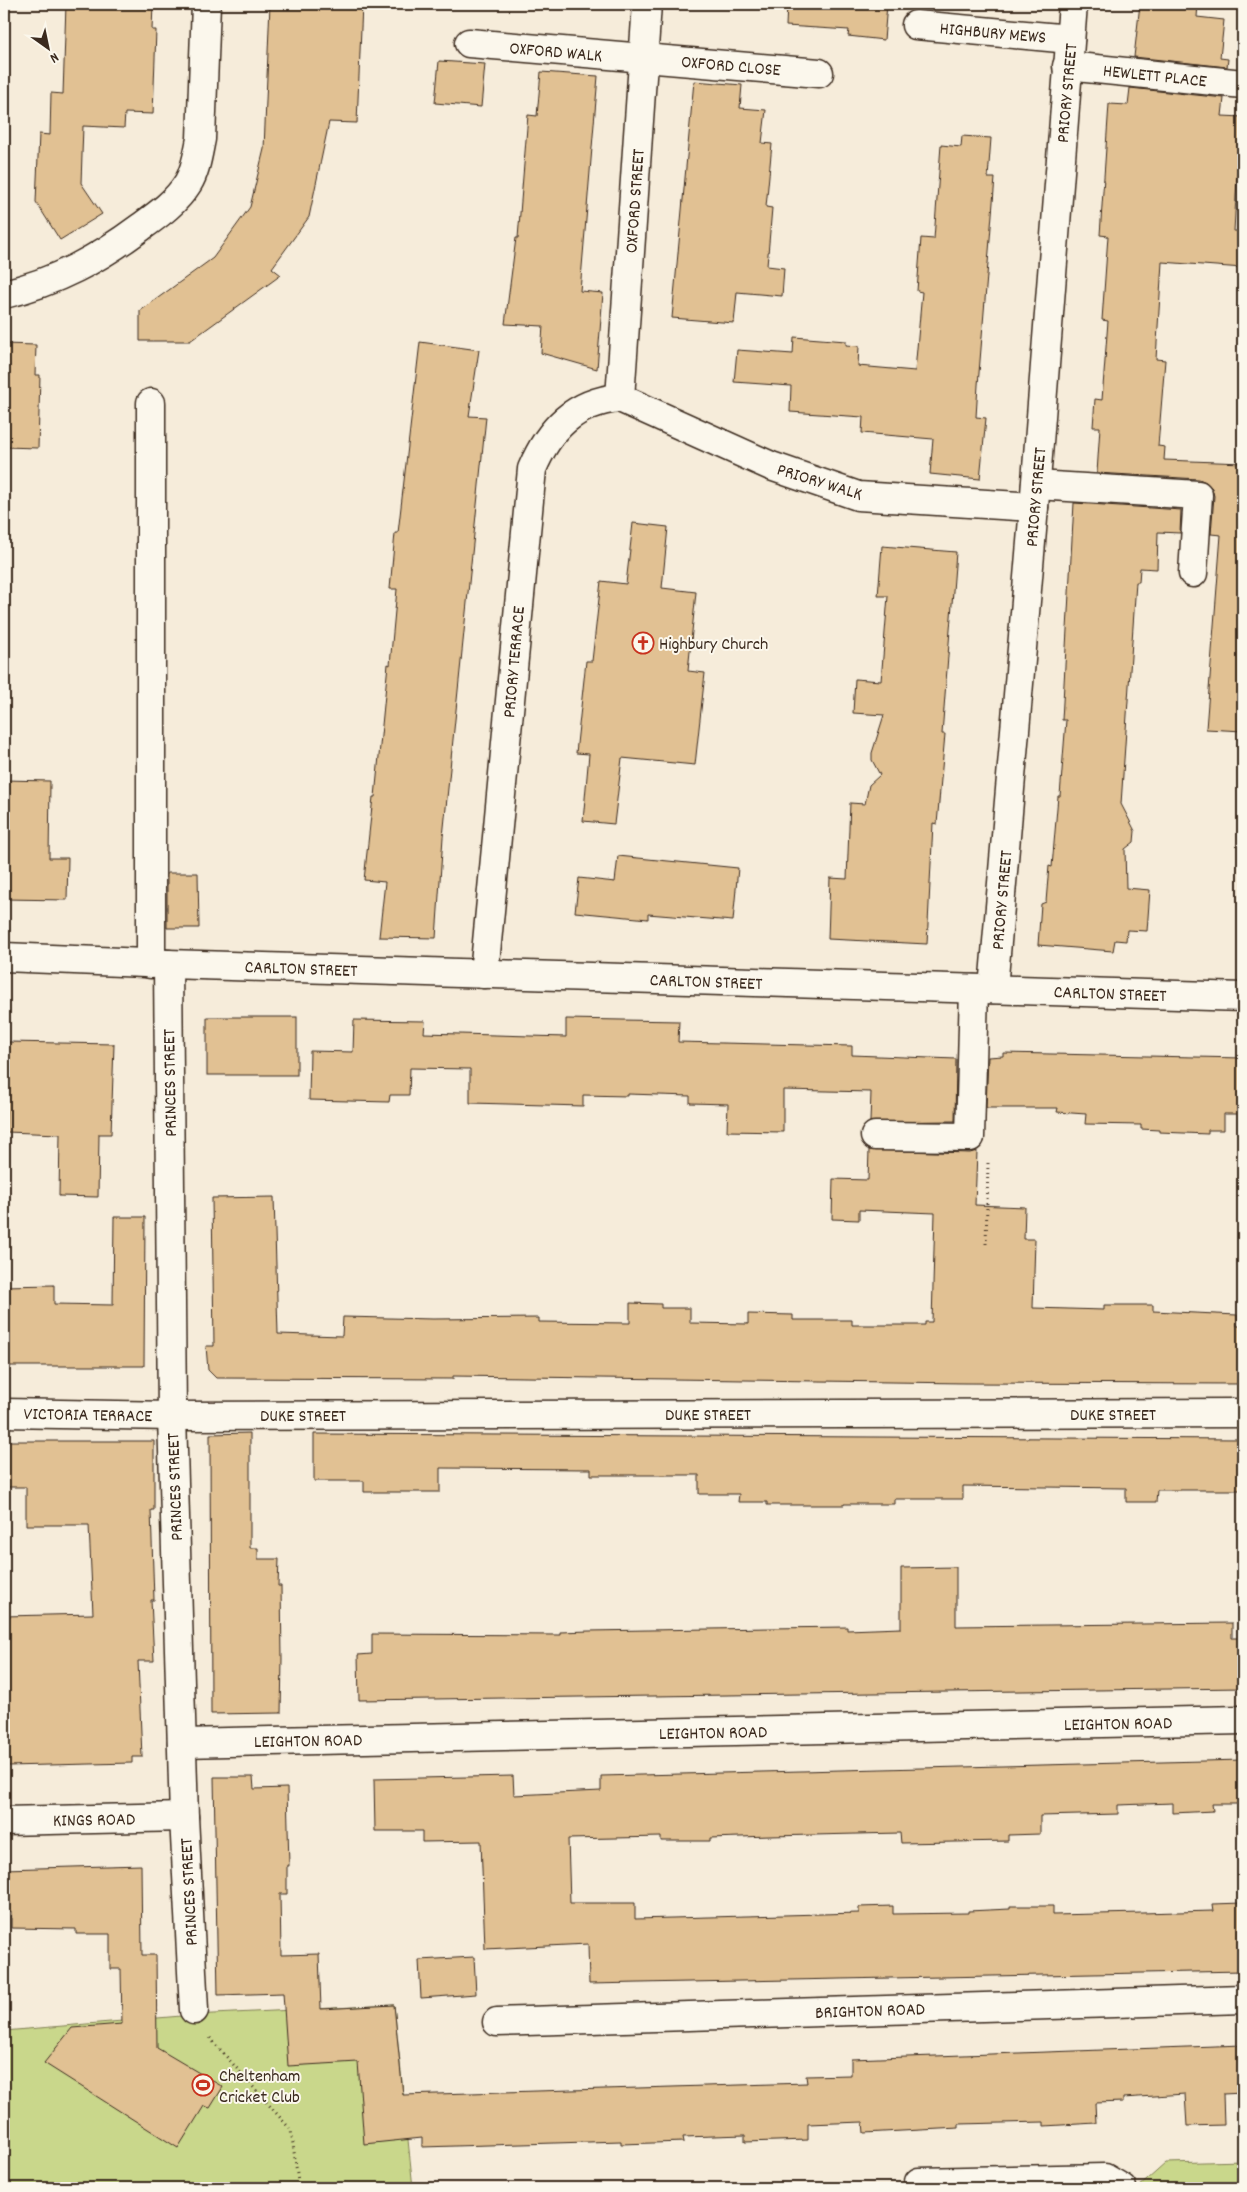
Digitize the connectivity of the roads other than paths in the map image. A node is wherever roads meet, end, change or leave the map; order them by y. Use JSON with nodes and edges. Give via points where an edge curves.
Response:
{"nodes":[{"id":1,"x":206,"y":4,"type":"edge"},
{"id":2,"x":648,"y":4,"type":"edge"},
{"id":3,"x":1073,"y":4,"type":"edge"},
{"id":4,"x":916,"y":25,"type":"dead end"},
{"id":5,"x":1070,"y":39,"type":"junction"},
{"id":6,"x":469,"y":43,"type":"dead end"},
{"id":7,"x":644,"y":58,"type":"junction"},
{"id":8,"x":1067,"y":66,"type":"junction"},
{"id":9,"x":819,"y":72,"type":"dead end"},
{"id":10,"x":1243,"y":84,"type":"edge"},
{"id":11,"x":4,"y":294,"type":"edge"},
{"id":12,"x":620,"y":398,"type":"junction"},
{"id":13,"x":151,"y":403,"type":"dead end"},
{"id":14,"x":1035,"y":496,"type":"junction"},
{"id":15,"x":1193,"y":574,"type":"dead end"},
{"id":16,"x":4,"y":957,"type":"edge"},
{"id":17,"x":160,"y":964,"type":"junction"},
{"id":18,"x":484,"y":974,"type":"junction"},
{"id":19,"x":984,"y":989,"type":"junction"},
{"id":20,"x":1243,"y":997,"type":"edge"},
{"id":21,"x":875,"y":1136,"type":"dead end"},
{"id":22,"x":4,"y":1413,"type":"edge"},
{"id":23,"x":1243,"y":1413,"type":"edge"},
{"id":24,"x":172,"y":1416,"type":"junction"},
{"id":25,"x":1243,"y":1720,"type":"edge"},
{"id":26,"x":182,"y":1743,"type":"junction"},
{"id":27,"x":184,"y":1817,"type":"junction"},
{"id":28,"x":4,"y":1821,"type":"edge"},
{"id":29,"x":1243,"y":1999,"type":"edge"},
{"id":30,"x":194,"y":2010,"type":"road end"},
{"id":31,"x":497,"y":2022,"type":"dead end"},
{"id":32,"x":918,"y":2182,"type":"dead end"},
{"id":33,"x":1122,"y":2188,"type":"edge"}],
"edges":[{"from":1,"to":11,"type":"street","via":[[197,160],[189,181],[176,200],[96,259],[43,282]]},
{"from":2,"to":7,"type":"street","name":"OXFORD STREET"},
{"from":3,"to":5,"type":"street","name":"PRIORY STREET"},
{"from":4,"to":5,"type":"street","name":"HIGHBURY MEWS"},
{"from":5,"to":8,"type":"street","name":"PRIORY STREET"},
{"from":6,"to":7,"type":"street","name":"OXFORD WALK"},
{"from":7,"to":9,"type":"street","name":"OXFORD CLOSE"},
{"from":7,"to":12,"type":"street","name":"OXFORD STREET"},
{"from":8,"to":10,"type":"street","name":"HEWLETT PLACE"},
{"from":8,"to":14,"type":"street","name":"PRIORY STREET"},
{"from":12,"to":14,"type":"street","name":"PRIORY WALK","via":[[771,466],[858,496]]},
{"from":12,"to":18,"type":"street","name":"PRIORY TERRACE","via":[[586,406],[568,417],[552,432],[532,469]]},
{"from":13,"to":17,"type":"street","name":"PRINCES STREET"},
{"from":14,"to":15,"type":"street","name":"PRIORY WALK","via":[[1198,495]]},
{"from":14,"to":19,"type":"street","name":"PRIORY STREET"},
{"from":16,"to":17,"type":"street","name":"CARLTON STREET"},
{"from":17,"to":18,"type":"street","name":"CARLTON STREET"},
{"from":17,"to":24,"type":"street","name":"PRINCES STREET"},
{"from":18,"to":19,"type":"street","name":"CARLTON STREET"},
{"from":19,"to":20,"type":"street","name":"CARLTON STREET"},
{"from":19,"to":21,"type":"street","name":"PRIORY STREET","via":[[970,1138]]},
{"from":22,"to":24,"type":"street","name":"VICTORIA TERRACE"},
{"from":23,"to":24,"type":"street","name":"DUKE STREET"},
{"from":24,"to":26,"type":"street","name":"PRINCES STREET"},
{"from":25,"to":26,"type":"street","name":"LEIGHTON ROAD"},
{"from":26,"to":27,"type":"street","name":"PRINCES STREET"},
{"from":27,"to":28,"type":"street","name":"KINGS ROAD"},
{"from":27,"to":30,"type":"street","name":"PRINCES STREET"},
{"from":29,"to":31,"type":"street","name":"BRIGHTON ROAD"},
{"from":32,"to":33,"type":"street","via":[[1106,2178]]}]}
